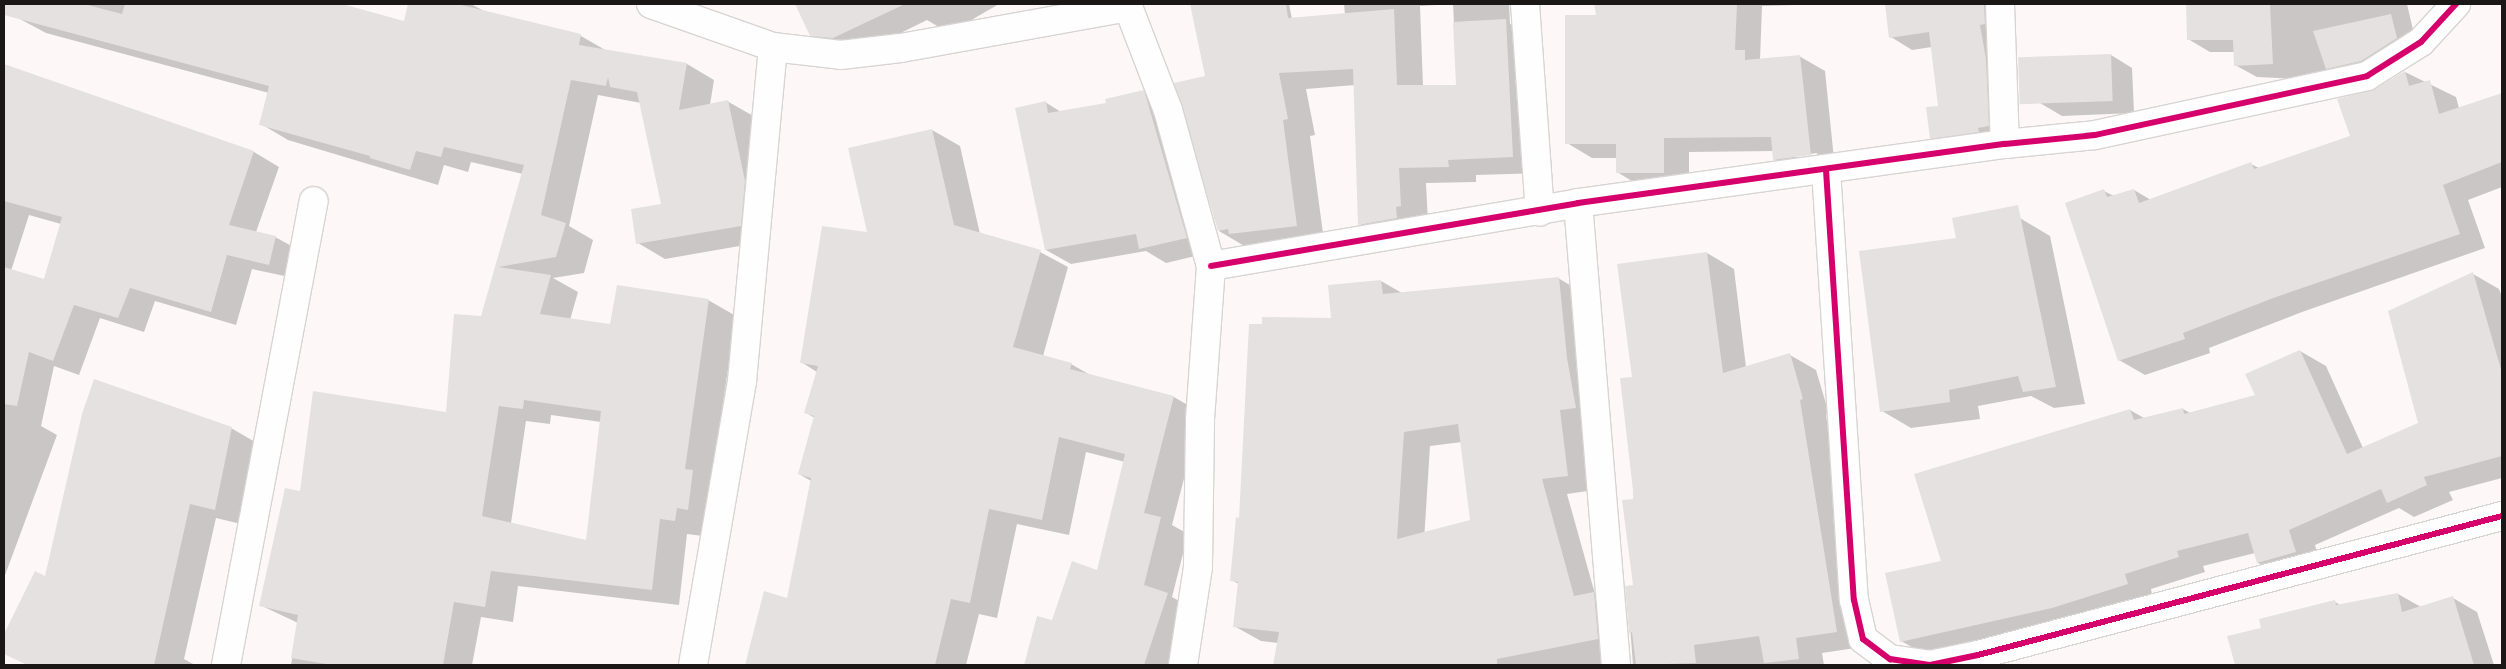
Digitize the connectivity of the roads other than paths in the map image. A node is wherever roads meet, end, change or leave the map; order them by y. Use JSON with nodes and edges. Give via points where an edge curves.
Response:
{"nodes":[{"id":1,"x":651,"y":4,"type":"edge"},
{"id":2,"x":1525,"y":4,"type":"edge"},
{"id":3,"x":2000,"y":4,"type":"edge"},
{"id":4,"x":2456,"y":4,"type":"edge"},
{"id":5,"x":1128,"y":6,"type":"edge"},
{"id":6,"x":773,"y":47,"type":"junction"},
{"id":7,"x":2005,"y":144,"type":"junction"},
{"id":8,"x":1826,"y":170,"type":"junction"},
{"id":9,"x":314,"y":201,"type":"dead end"},
{"id":10,"x":1578,"y":203,"type":"junction"},
{"id":11,"x":1540,"y":211,"type":"junction"},
{"id":12,"x":1211,"y":266,"type":"junction"},
{"id":13,"x":2502,"y":516,"type":"edge"},
{"id":14,"x":226,"y":665,"type":"edge"},
{"id":15,"x":693,"y":665,"type":"edge"},
{"id":16,"x":1183,"y":665,"type":"edge"},
{"id":17,"x":1616,"y":665,"type":"edge"}],
"edges":[{"from":1,"to":6,"type":"street"},
{"from":2,"to":11,"type":"street"},
{"from":3,"to":7,"type":"street"},
{"from":4,"to":7,"type":"street","via":[[2422,42],[2367,76],[2095,135]]},
{"from":5,"to":6,"type":"street","via":[[840,55]]},
{"from":5,"to":12,"type":"street","via":[[1168,110]]},
{"from":6,"to":15,"type":"street","via":[[742,381]]},
{"from":7,"to":8,"type":"street"},
{"from":8,"to":10,"type":"street"},
{"from":8,"to":13,"type":"street","via":[[1854,600],[1863,638],[1890,659],[1930,665],[1978,655]]},
{"from":9,"to":14,"type":"street"},
{"from":10,"to":11,"type":"street"},
{"from":10,"to":17,"type":"street"},
{"from":11,"to":12,"type":"street"},
{"from":12,"to":16,"type":"street","via":[[1200,421],[1198,567]]}]}
